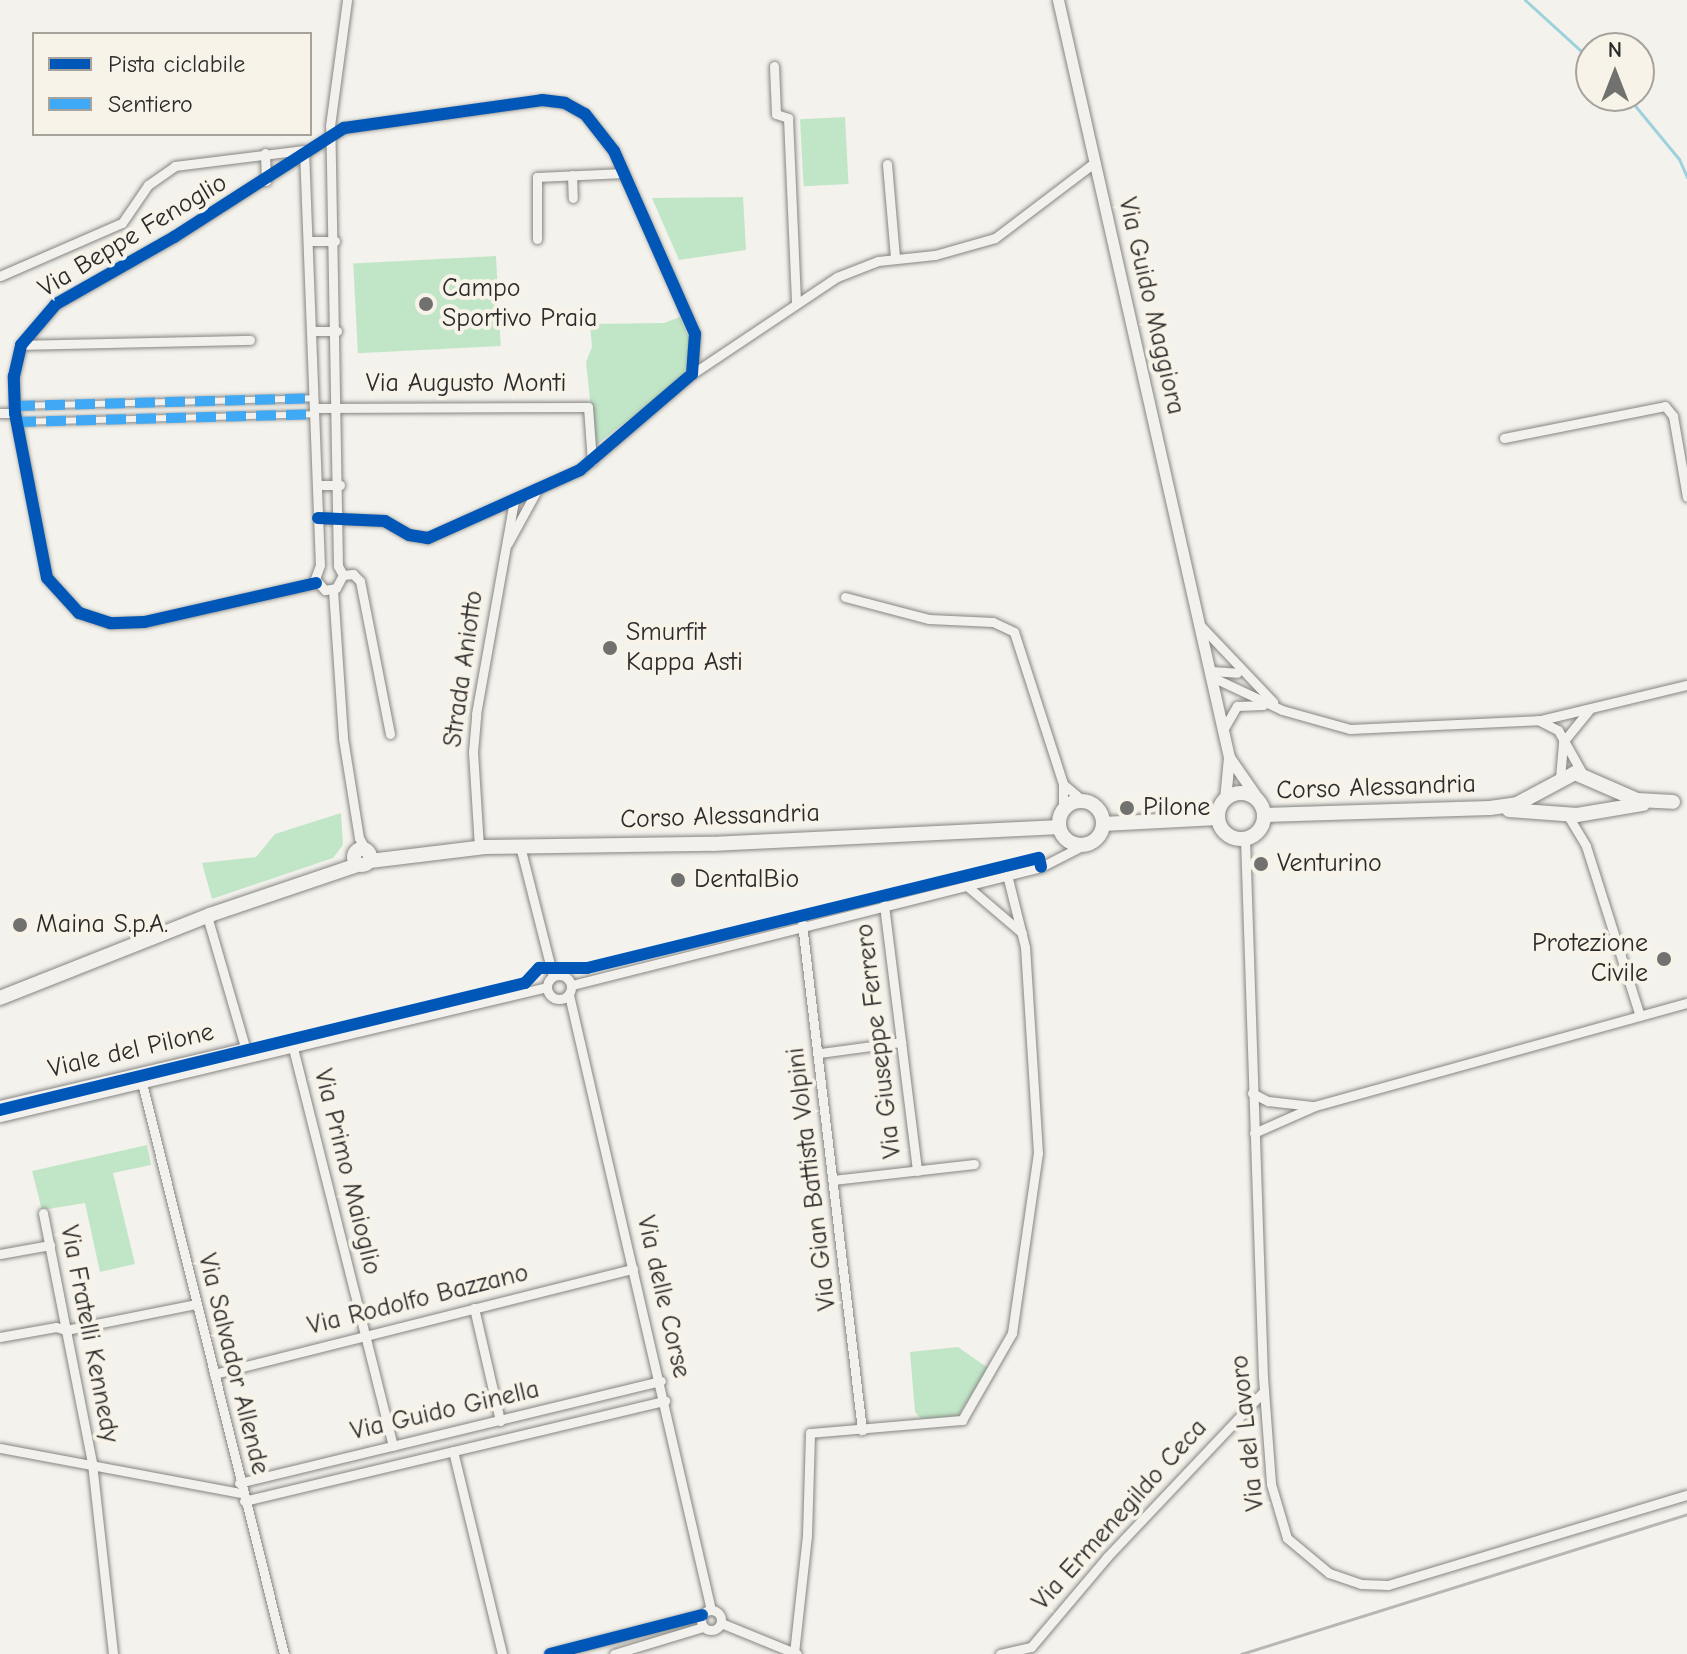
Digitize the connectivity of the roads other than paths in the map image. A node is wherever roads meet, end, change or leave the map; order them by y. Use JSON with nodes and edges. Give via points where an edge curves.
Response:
{"nodes":[{"id":1,"x":347,"y":0,"type":"edge"},
{"id":2,"x":1058,"y":0,"type":"edge"},
{"id":3,"x":774,"y":66,"type":"dead end"},
{"id":4,"x":333,"y":135,"type":"junction"},
{"id":5,"x":265,"y":153,"type":"junction"},
{"id":6,"x":307,"y":154,"type":"junction"},
{"id":7,"x":1095,"y":162,"type":"junction"},
{"id":8,"x":887,"y":164,"type":"dead end"},
{"id":9,"x":624,"y":173,"type":"junction"},
{"id":10,"x":572,"y":175,"type":"junction"},
{"id":11,"x":266,"y":181,"type":"junction"},
{"id":12,"x":573,"y":198,"type":"dead end"},
{"id":13,"x":537,"y":239,"type":"dead end"},
{"id":14,"x":310,"y":241,"type":"junction"},
{"id":15,"x":335,"y":241,"type":"junction"},
{"id":16,"x":895,"y":258,"type":"junction"},
{"id":17,"x":0,"y":276,"type":"edge"},
{"id":18,"x":796,"y":304,"type":"junction"},
{"id":19,"x":313,"y":331,"type":"junction"},
{"id":20,"x":337,"y":331,"type":"junction"},
{"id":21,"x":250,"y":340,"type":"dead end"},
{"id":22,"x":21,"y":345,"type":"junction"},
{"id":23,"x":692,"y":374,"type":"junction"},
{"id":24,"x":315,"y":406,"type":"junction"},
{"id":25,"x":338,"y":406,"type":"junction"},
{"id":26,"x":0,"y":413,"type":"edge"},
{"id":27,"x":15,"y":414,"type":"junction"},
{"id":28,"x":1504,"y":438,"type":"dead end"},
{"id":29,"x":592,"y":461,"type":"junction"},
{"id":30,"x":317,"y":485,"type":"junction"},
{"id":31,"x":340,"y":485,"type":"junction"},
{"id":32,"x":537,"y":490,"type":"junction"},
{"id":33,"x":1687,"y":497,"type":"edge"},
{"id":34,"x":514,"y":500,"type":"junction"},
{"id":35,"x":340,"y":517,"type":"junction"},
{"id":36,"x":318,"y":518,"type":"junction"},
{"id":37,"x":506,"y":545,"type":"junction"},
{"id":38,"x":320,"y":565,"type":"junction"},
{"id":39,"x":341,"y":571,"type":"junction"},
{"id":40,"x":316,"y":583,"type":"junction"},
{"id":41,"x":333,"y":590,"type":"junction"},
{"id":42,"x":845,"y":597,"type":"dead end"},
{"id":43,"x":1199,"y":622,"type":"junction"},
{"id":44,"x":1212,"y":674,"type":"junction"},
{"id":45,"x":1247,"y":679,"type":"junction"},
{"id":46,"x":1687,"y":685,"type":"edge"},
{"id":47,"x":1282,"y":710,"type":"junction"},
{"id":48,"x":1589,"y":710,"type":"junction"},
{"id":49,"x":1538,"y":720,"type":"junction"},
{"id":50,"x":1223,"y":730,"type":"junction"},
{"id":51,"x":390,"y":734,"type":"dead end"},
{"id":52,"x":1563,"y":742,"type":"junction"},
{"id":53,"x":1229,"y":757,"type":"junction"},
{"id":54,"x":1559,"y":778,"type":"junction"},
{"id":55,"x":1587,"y":778,"type":"junction"},
{"id":56,"x":1063,"y":784,"type":"junction"},
{"id":57,"x":1225,"y":799,"type":"junction"},
{"id":58,"x":1258,"y":799,"type":"junction"},
{"id":59,"x":1083,"y":801,"type":"junction"},
{"id":60,"x":1680,"y":802,"type":"edge"},
{"id":61,"x":1490,"y":808,"type":"junction"},
{"id":62,"x":1063,"y":809,"type":"junction"},
{"id":63,"x":1570,"y":813,"type":"junction"},
{"id":64,"x":1264,"y":815,"type":"junction"},
{"id":65,"x":1218,"y":818,"type":"junction"},
{"id":66,"x":1103,"y":824,"type":"junction"},
{"id":67,"x":1059,"y":827,"type":"junction"},
{"id":68,"x":1245,"y":838,"type":"junction"},
{"id":69,"x":520,"y":846,"type":"junction"},
{"id":70,"x":1082,"y":846,"type":"junction"},
{"id":71,"x":479,"y":847,"type":"junction"},
{"id":72,"x":365,"y":854,"type":"junction"},
{"id":73,"x":1007,"y":875,"type":"junction"},
{"id":74,"x":967,"y":886,"type":"junction"},
{"id":75,"x":884,"y":905,"type":"junction"},
{"id":76,"x":207,"y":916,"type":"junction"},
{"id":77,"x":802,"y":924,"type":"junction"},
{"id":78,"x":1022,"y":933,"type":"junction"},
{"id":79,"x":553,"y":976,"type":"junction"},
{"id":80,"x":547,"y":987,"type":"junction"},
{"id":81,"x":570,"y":990,"type":"junction"},
{"id":82,"x":0,"y":998,"type":"edge"},
{"id":83,"x":1687,"y":1003,"type":"edge"},
{"id":84,"x":1640,"y":1016,"type":"junction"},
{"id":85,"x":901,"y":1042,"type":"junction"},
{"id":86,"x":245,"y":1047,"type":"junction"},
{"id":87,"x":293,"y":1048,"type":"junction"},
{"id":88,"x":820,"y":1053,"type":"junction"},
{"id":89,"x":248,"y":1058,"type":"junction"},
{"id":90,"x":142,"y":1083,"type":"junction"},
{"id":91,"x":1252,"y":1093,"type":"junction"},
{"id":92,"x":0,"y":1105,"type":"edge"},
{"id":93,"x":1315,"y":1106,"type":"junction"},
{"id":94,"x":0,"y":1117,"type":"edge"},
{"id":95,"x":1254,"y":1133,"type":"junction"},
{"id":96,"x":974,"y":1164,"type":"dead end"},
{"id":97,"x":917,"y":1171,"type":"junction"},
{"id":98,"x":833,"y":1180,"type":"junction"},
{"id":99,"x":43,"y":1213,"type":"dead end"},
{"id":100,"x":50,"y":1245,"type":"junction"},
{"id":101,"x":0,"y":1254,"type":"edge"},
{"id":102,"x":633,"y":1269,"type":"junction"},
{"id":103,"x":196,"y":1304,"type":"junction"},
{"id":104,"x":474,"y":1308,"type":"junction"},
{"id":105,"x":66,"y":1330,"type":"junction"},
{"id":106,"x":365,"y":1335,"type":"junction"},
{"id":107,"x":0,"y":1337,"type":"edge"},
{"id":108,"x":214,"y":1374,"type":"junction"},
{"id":109,"x":661,"y":1381,"type":"junction"},
{"id":110,"x":1264,"y":1391,"type":"junction"},
{"id":111,"x":665,"y":1401,"type":"junction"},
{"id":112,"x":500,"y":1421,"type":"junction"},
{"id":113,"x":862,"y":1430,"type":"junction"},
{"id":114,"x":393,"y":1446,"type":"junction"},
{"id":115,"x":0,"y":1448,"type":"edge"},
{"id":116,"x":453,"y":1451,"type":"junction"},
{"id":117,"x":92,"y":1463,"type":"junction"},
{"id":118,"x":241,"y":1492,"type":"junction"},
{"id":119,"x":1687,"y":1495,"type":"edge"},
{"id":120,"x":711,"y":1610,"type":"junction"},
{"id":121,"x":702,"y":1615,"type":"junction"},
{"id":122,"x":721,"y":1623,"type":"junction"},
{"id":123,"x":703,"y":1627,"type":"junction"},
{"id":124,"x":565,"y":1652,"type":"edge"},
{"id":125,"x":113,"y":1654,"type":"edge"},
{"id":126,"x":284,"y":1654,"type":"edge"},
{"id":127,"x":502,"y":1654,"type":"edge"},
{"id":128,"x":550,"y":1654,"type":"edge"},
{"id":129,"x":614,"y":1654,"type":"edge"},
{"id":130,"x":796,"y":1654,"type":"edge"},
{"id":131,"x":1000,"y":1654,"type":"edge"}],
"edges":[{"from":1,"to":4,"type":"street","name":"Via Augusto Monti"},
{"from":2,"to":7,"type":"street","name":"Via Guido Maggiora"},
{"from":3,"to":18,"type":"street","via":[[776,114],[788,118]]},
{"from":4,"to":6,"type":"street","name":"Via Beppe Fenoglio"},
{"from":4,"to":9,"type":"street","name":"Via Beppe Fenoglio","via":[[353,126],[542,100],[565,103],[601,129]]},
{"from":4,"to":15,"type":"street","name":"Via Augusto Monti"},
{"from":5,"to":6,"type":"street","via":[[301,148]]},
{"from":5,"to":11,"type":"street"},
{"from":5,"to":17,"type":"street","via":[[175,166],[148,185],[122,223]]},
{"from":6,"to":11,"type":"street","name":"Via Beppe Fenoglio"},
{"from":6,"to":14,"type":"street"},
{"from":7,"to":16,"type":"street","via":[[995,238],[935,255]]},
{"from":7,"to":43,"type":"street","name":"Via Guido Maggiora"},
{"from":8,"to":16,"type":"street"},
{"from":9,"to":10,"type":"street"},
{"from":9,"to":23,"type":"street","name":"Via Beppe Fenoglio","via":[[695,334]]},
{"from":10,"to":12,"type":"street"},
{"from":10,"to":13,"type":"street","via":[[535,179]]},
{"from":11,"to":22,"type":"street","name":"Via Beppe Fenoglio","via":[[56,304]]},
{"from":14,"to":15,"type":"street"},
{"from":14,"to":19,"type":"street"},
{"from":15,"to":20,"type":"street","name":"Via Augusto Monti"},
{"from":16,"to":18,"type":"street","via":[[837,277]]},
{"from":18,"to":23,"type":"street"},
{"from":19,"to":20,"type":"street"},
{"from":19,"to":24,"type":"street"},
{"from":20,"to":25,"type":"street","name":"Via Augusto Monti"},
{"from":21,"to":22,"type":"street"},
{"from":22,"to":27,"type":"street","via":[[14,376]]},
{"from":23,"to":29,"type":"street"},
{"from":24,"to":25,"type":"street","name":"Via Augusto Monti"},
{"from":24,"to":27,"type":"street"},
{"from":24,"to":27,"type":"street"},
{"from":24,"to":30,"type":"street"},
{"from":25,"to":29,"type":"street","name":"Via Augusto Monti","via":[[588,407]]},
{"from":25,"to":31,"type":"street","name":"Via Augusto Monti"},
{"from":26,"to":27,"type":"street"},
{"from":27,"to":40,"type":"street","via":[[47,578],[79,613],[110,623],[144,622]]},
{"from":28,"to":33,"type":"street","via":[[1665,406],[1673,416]]},
{"from":29,"to":32,"type":"street"},
{"from":30,"to":31,"type":"street"},
{"from":30,"to":36,"type":"street"},
{"from":31,"to":35,"type":"street","name":"Via Augusto Monti"},
{"from":32,"to":34,"type":"street"},
{"from":32,"to":37,"type":"street","name":"Strada Aniotto"},
{"from":34,"to":35,"type":"street","via":[[428,538],[409,535],[385,521]]},
{"from":34,"to":37,"type":"street","name":"Strada Aniotto"},
{"from":35,"to":36,"type":"street"},
{"from":35,"to":39,"type":"street","name":"Via Augusto Monti"},
{"from":36,"to":38,"type":"street"},
{"from":37,"to":71,"type":"street","name":"Strada Aniotto","via":[[473,752]]},
{"from":38,"to":39,"type":"street"},
{"from":38,"to":40,"type":"street"},
{"from":39,"to":41,"type":"street"},
{"from":39,"to":51,"type":"street","via":[[360,581]]},
{"from":40,"to":41,"type":"street"},
{"from":41,"to":72,"type":"street","via":[[341,716]]},
{"from":42,"to":56,"type":"street","via":[[929,619],[993,622],[1014,632]]},
{"from":43,"to":44,"type":"street","name":"Via Guido Maggiora"},
{"from":43,"to":45,"type":"street","name":"Via Guido Maggiora"},
{"from":44,"to":45,"type":"street","name":"Via Guido Maggiora","via":[[1224,669]]},
{"from":44,"to":47,"type":"street","name":"Via Guido Maggiora"},
{"from":44,"to":50,"type":"street","name":"Via Guido Maggiora"},
{"from":45,"to":47,"type":"street","name":"Via Guido Maggiora"},
{"from":46,"to":48,"type":"street","name":"Via Guido Maggiora"},
{"from":47,"to":49,"type":"street","name":"Via Guido Maggiora","via":[[1360,730]]},
{"from":47,"to":50,"type":"street","name":"Via Guido Maggiora","via":[[1240,703]]},
{"from":48,"to":49,"type":"street","name":"Via Guido Maggiora"},
{"from":48,"to":52,"type":"street"},
{"from":49,"to":52,"type":"street","via":[[1558,730]]},
{"from":50,"to":53,"type":"street","name":"Via Guido Maggiora"},
{"from":52,"to":54,"type":"street"},
{"from":52,"to":55,"type":"street"},
{"from":53,"to":57,"type":"street","name":"Via Guido Maggiora"},
{"from":53,"to":58,"type":"street","name":"Via Guido Maggiora"},
{"from":54,"to":55,"type":"main road","name":"Corso Alessandria"},
{"from":54,"to":61,"type":"main road","name":"Corso Alessandria","via":[[1517,804]]},
{"from":54,"to":63,"type":"main road","via":[[1552,797]]},
{"from":55,"to":60,"type":"main road","name":"Corso Alessandria","via":[[1637,800]]},
{"from":55,"to":63,"type":"main road","via":[[1594,799]]},
{"from":56,"to":59,"type":"street"},
{"from":56,"to":62,"type":"street"},
{"from":57,"to":58,"type":"main road","name":"Corso Alessandria","via":[[1245,793]]},
{"from":57,"to":65,"type":"main road"},
{"from":58,"to":64,"type":"main road","name":"Corso Alessandria"},
{"from":59,"to":62,"type":"main road"},
{"from":59,"to":66,"type":"main road","via":[[1100,811]]},
{"from":60,"to":63,"type":"main road","name":"Corso Alessandria"},
{"from":61,"to":63,"type":"main road","name":"Corso Alessandria"},
{"from":61,"to":64,"type":"main road","name":"Corso Alessandria"},
{"from":62,"to":67,"type":"main road"},
{"from":63,"to":84,"type":"street","via":[[1586,846]]},
{"from":64,"to":68,"type":"main road","name":"Corso Alessandria","via":[[1257,832]]},
{"from":65,"to":66,"type":"main road"},
{"from":65,"to":68,"type":"main road","via":[[1230,836]]},
{"from":66,"to":70,"type":"main road","via":[[1094,841]]},
{"from":67,"to":69,"type":"main road","name":"Corso Alessandria","via":[[713,844]]},
{"from":67,"to":70,"type":"main road","via":[[1070,843]]},
{"from":68,"to":91,"type":"street","name":"Via del Lavoro"},
{"from":69,"to":71,"type":"main road","name":"Corso Alessandria"},
{"from":69,"to":79,"type":"street"},
{"from":70,"to":73,"type":"street","via":[[1041,867]]},
{"from":71,"to":72,"type":"main road","name":"Corso Alessandria"},
{"from":72,"to":76,"type":"main road","via":[[340,870]]},
{"from":73,"to":74,"type":"street"},
{"from":73,"to":78,"type":"street"},
{"from":74,"to":75,"type":"street"},
{"from":74,"to":78,"type":"street"},
{"from":75,"to":77,"type":"street"},
{"from":75,"to":85,"type":"street","name":"Via Giuseppe Ferrero"},
{"from":76,"to":82,"type":"main road"},
{"from":76,"to":86,"type":"street"},
{"from":77,"to":81,"type":"street"},
{"from":77,"to":88,"type":"street","name":"Via Gian Battista Volpini"},
{"from":78,"to":113,"type":"street","via":[[1038,1153],[1012,1333],[962,1420]]},
{"from":79,"to":80,"type":"street"},
{"from":79,"to":81,"type":"street","via":[[565,976]]},
{"from":80,"to":81,"type":"street","via":[[557,999]]},
{"from":80,"to":87,"type":"street","name":"Viale del Pilone"},
{"from":81,"to":102,"type":"street","name":"Via delle Corse"},
{"from":83,"to":84,"type":"street"},
{"from":84,"to":93,"type":"street"},
{"from":85,"to":88,"type":"street"},
{"from":85,"to":97,"type":"street","name":"Via Giuseppe Ferrero"},
{"from":86,"to":89,"type":"street","name":"Viale del Pilone"},
{"from":86,"to":92,"type":"street","name":"Viale del Pilone"},
{"from":87,"to":89,"type":"street","name":"Viale del Pilone"},
{"from":87,"to":106,"type":"street","name":"Via Primo Maioglio"},
{"from":88,"to":98,"type":"street","name":"Via Gian Battista Volpini"},
{"from":89,"to":90,"type":"street","name":"Viale del Pilone"},
{"from":90,"to":94,"type":"street","name":"Viale del Pilone"},
{"from":90,"to":103,"type":"street","name":"Via Salvador Allende"},
{"from":91,"to":93,"type":"street","via":[[1268,1101]]},
{"from":91,"to":95,"type":"street","name":"Via del Lavoro"},
{"from":93,"to":95,"type":"street"},
{"from":95,"to":110,"type":"street","name":"Via del Lavoro"},
{"from":96,"to":97,"type":"street"},
{"from":97,"to":98,"type":"street"},
{"from":98,"to":113,"type":"street","name":"Via Gian Battista Volpini"},
{"from":99,"to":100,"type":"street","name":"Via Fratelli Kennedy"},
{"from":100,"to":101,"type":"street"},
{"from":100,"to":105,"type":"street","name":"Via Fratelli Kennedy"},
{"from":102,"to":104,"type":"street","name":"Via Rodolfo Bazzano"},
{"from":102,"to":109,"type":"street","name":"Via delle Corse"},
{"from":103,"to":105,"type":"street"},
{"from":103,"to":108,"type":"street","name":"Via Salvador Allende"},
{"from":104,"to":106,"type":"street","name":"Via Rodolfo Bazzano"},
{"from":104,"to":112,"type":"street"},
{"from":105,"to":107,"type":"street","via":[[56,1327]]},
{"from":105,"to":117,"type":"street","name":"Via Fratelli Kennedy"},
{"from":106,"to":108,"type":"street","name":"Via Rodolfo Bazzano"},
{"from":106,"to":114,"type":"street","name":"Via Primo Maioglio"},
{"from":108,"to":118,"type":"street","name":"Via Salvador Allende"},
{"from":109,"to":111,"type":"street","name":"Via delle Corse"},
{"from":109,"to":112,"type":"street","name":"Via Guido Ginella"},
{"from":110,"to":119,"type":"street","name":"Via del Lavoro","via":[[1271,1484],[1287,1538],[1329,1573],[1361,1584],[1388,1585]]},
{"from":110,"to":131,"type":"street","name":"Via Ermenegildo Ceca","via":[[1138,1523],[1031,1647]]},
{"from":111,"to":116,"type":"street","name":"Via Guido Ginella"},
{"from":111,"to":120,"type":"street","name":"Via delle Corse"},
{"from":112,"to":114,"type":"street","name":"Via Guido Ginella"},
{"from":113,"to":130,"type":"street","via":[[810,1433]]},
{"from":114,"to":118,"type":"street","name":"Via Guido Ginella"},
{"from":115,"to":117,"type":"street"},
{"from":116,"to":118,"type":"street","name":"Via Guido Ginella"},
{"from":116,"to":127,"type":"street","name":"Via Guido Ginella"},
{"from":117,"to":118,"type":"street"},
{"from":117,"to":125,"type":"street","name":"Via Fratelli Kennedy"},
{"from":118,"to":126,"type":"street","name":"Via Salvador Allende"},
{"from":120,"to":121,"type":"street"},
{"from":120,"to":122,"type":"street"},
{"from":121,"to":123,"type":"street"},
{"from":121,"to":124,"type":"street"},
{"from":122,"to":123,"type":"street","via":[[714,1630]]},
{"from":122,"to":130,"type":"street"},
{"from":123,"to":129,"type":"street"},
{"from":124,"to":128,"type":"street"}]}
